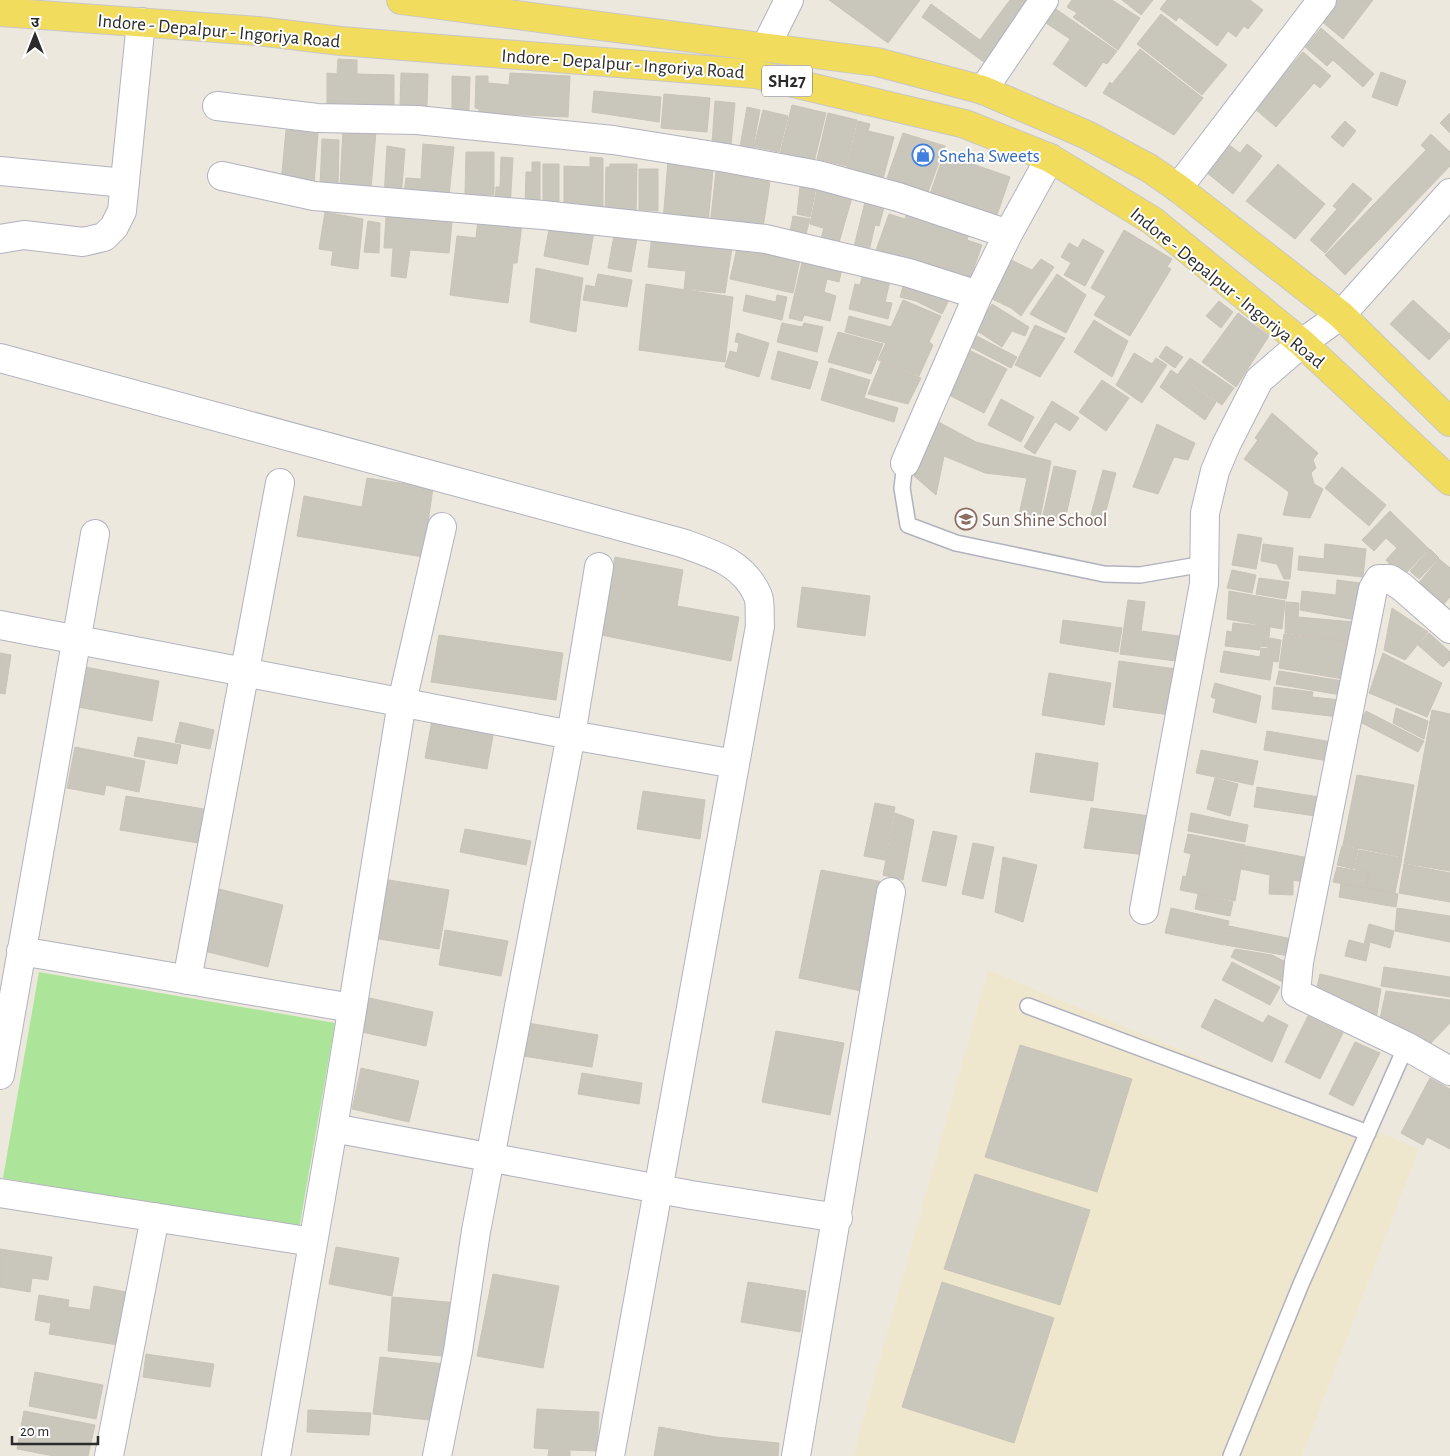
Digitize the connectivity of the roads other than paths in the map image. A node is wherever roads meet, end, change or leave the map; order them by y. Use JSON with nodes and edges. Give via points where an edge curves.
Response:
{"nodes":[{"id":1,"x":401,"y":0,"type":"edge"},
{"id":2,"x":789,"y":0,"type":"edge"},
{"id":3,"x":1044,"y":0,"type":"edge"},
{"id":4,"x":1322,"y":0,"type":"edge"},
{"id":5,"x":529,"y":9,"type":"edge"},
{"id":6,"x":0,"y":12,"type":"edge"},
{"id":7,"x":141,"y":22,"type":"junction"},
{"id":8,"x":766,"y":46,"type":"junction"},
{"id":9,"x":983,"y":90,"type":"junction"},
{"id":10,"x":218,"y":106,"type":"dead end"},
{"id":11,"x":1050,"y":158,"type":"junction"},
{"id":12,"x":0,"y":171,"type":"edge"},
{"id":13,"x":222,"y":176,"type":"dead end"},
{"id":14,"x":125,"y":183,"type":"junction"},
{"id":15,"x":1178,"y":188,"type":"junction"},
{"id":16,"x":1450,"y":193,"type":"edge"},
{"id":17,"x":1008,"y":234,"type":"junction"},
{"id":18,"x":0,"y":239,"type":"edge"},
{"id":19,"x":978,"y":295,"type":"junction"},
{"id":20,"x":1341,"y":315,"type":"junction"},
{"id":21,"x":1302,"y":343,"type":"junction"},
{"id":22,"x":0,"y":358,"type":"edge"},
{"id":23,"x":1450,"y":422,"type":"edge"},
{"id":24,"x":905,"y":463,"type":"joint"},
{"id":25,"x":1450,"y":480,"type":"edge"},
{"id":26,"x":280,"y":483,"type":"dead end"},
{"id":27,"x":442,"y":527,"type":"dead end"},
{"id":28,"x":96,"y":534,"type":"dead end"},
{"id":29,"x":1204,"y":564,"type":"junction"},
{"id":30,"x":598,"y":567,"type":"dead end"},
{"id":31,"x":0,"y":625,"type":"edge"},
{"id":32,"x":1450,"y":629,"type":"edge"},
{"id":33,"x":76,"y":640,"type":"junction"},
{"id":34,"x":243,"y":672,"type":"junction"},
{"id":35,"x":402,"y":702,"type":"junction"},
{"id":36,"x":571,"y":735,"type":"junction"},
{"id":37,"x":735,"y":764,"type":"junction"},
{"id":38,"x":891,"y":892,"type":"dead end"},
{"id":39,"x":1144,"y":910,"type":"dead end"},
{"id":40,"x":21,"y":951,"type":"junction"},
{"id":41,"x":187,"y":980,"type":"junction"},
{"id":42,"x":1028,"y":1006,"type":"dead end"},
{"id":43,"x":352,"y":1008,"type":"junction"},
{"id":44,"x":1406,"y":1046,"type":"junction"},
{"id":45,"x":1450,"y":1070,"type":"edge"},
{"id":46,"x":0,"y":1074,"type":"edge"},
{"id":47,"x":333,"y":1128,"type":"junction"},
{"id":48,"x":1368,"y":1133,"type":"junction"},
{"id":49,"x":490,"y":1157,"type":"junction"},
{"id":50,"x":659,"y":1189,"type":"junction"},
{"id":51,"x":0,"y":1192,"type":"edge"},
{"id":52,"x":155,"y":1217,"type":"junction"},
{"id":53,"x":838,"y":1218,"type":"junction"},
{"id":54,"x":313,"y":1242,"type":"junction"},
{"id":55,"x":109,"y":1456,"type":"edge"},
{"id":56,"x":276,"y":1456,"type":"edge"},
{"id":57,"x":437,"y":1456,"type":"edge"},
{"id":58,"x":610,"y":1456,"type":"edge"},
{"id":59,"x":796,"y":1456,"type":"edge"},
{"id":60,"x":1231,"y":1456,"type":"edge"}],
"edges":[{"from":1,"to":5,"type":"main road","name":"Indore - Depalpur - Ingoriya Road","number":"SH27"},
{"from":2,"to":8,"type":"street"},
{"from":3,"to":9,"type":"street"},
{"from":4,"to":15,"type":"street"},
{"from":5,"to":8,"type":"main road","name":"Indore - Depalpur - Ingoriya Road","number":"SH27"},
{"from":6,"to":7,"type":"main road","name":"Indore - Depalpur - Ingoriya Road","number":"SH27"},
{"from":7,"to":11,"type":"main road","name":"Indore - Depalpur - Ingoriya Road","number":"SH27","via":[[755,74],[965,124]]},
{"from":7,"to":14,"type":"street"},
{"from":8,"to":9,"type":"main road","name":"Indore - Depalpur - Ingoriya Road","number":"SH27","via":[[877,62]]},
{"from":9,"to":15,"type":"main road","name":"Indore - Depalpur - Ingoriya Road","number":"SH27","via":[[1087,135],[1149,168]]},
{"from":10,"to":17,"type":"street","via":[[317,118],[417,120],[613,140],[726,158],[826,177]]},
{"from":11,"to":17,"type":"street"},
{"from":11,"to":21,"type":"main road","name":"Indore - Depalpur - Ingoriya Road","number":"SH27","via":[[1153,221]]},
{"from":12,"to":14,"type":"street"},
{"from":13,"to":19,"type":"street","via":[[314,196],[543,215],[766,239],[909,273]]},
{"from":14,"to":18,"type":"street","via":[[122,211],[114,227],[104,237],[84,242],[24,235]]},
{"from":15,"to":20,"type":"main road","name":"Indore - Depalpur - Ingoriya Road","number":"SH27"},
{"from":16,"to":20,"type":"street"},
{"from":17,"to":19,"type":"street"},
{"from":19,"to":24,"type":"street"},
{"from":20,"to":21,"type":"street"},
{"from":20,"to":23,"type":"main road","name":"Indore - Depalpur - Ingoriya Road","number":"SH27"},
{"from":21,"to":25,"type":"main road","name":"Indore - Depalpur - Ingoriya Road","number":"SH27"},
{"from":21,"to":29,"type":"street","via":[[1259,380],[1226,445],[1206,505]]},
{"from":22,"to":37,"type":"street","via":[[682,543],[721,557],[744,573],[759,597],[760,626]]},
{"from":24,"to":29,"type":"lane","via":[[902,488],[908,525],[956,543],[1104,574],[1140,575]]},
{"from":26,"to":34,"type":"street"},
{"from":27,"to":35,"type":"street"},
{"from":28,"to":33,"type":"street"},
{"from":29,"to":39,"type":"street","via":[[1201,604]]},
{"from":30,"to":36,"type":"street"},
{"from":31,"to":33,"type":"street"},
{"from":32,"to":44,"type":"street","via":[[1390,579],[1379,579],[1373,588],[1296,984],[1296,993]]},
{"from":33,"to":34,"type":"street"},
{"from":33,"to":40,"type":"street"},
{"from":34,"to":35,"type":"street"},
{"from":34,"to":41,"type":"street"},
{"from":35,"to":36,"type":"street"},
{"from":35,"to":43,"type":"street"},
{"from":36,"to":37,"type":"street"},
{"from":36,"to":49,"type":"street"},
{"from":37,"to":50,"type":"street"},
{"from":38,"to":53,"type":"street"},
{"from":40,"to":41,"type":"street"},
{"from":40,"to":46,"type":"street"},
{"from":41,"to":43,"type":"street"},
{"from":42,"to":48,"type":"lane"},
{"from":43,"to":47,"type":"street"},
{"from":44,"to":45,"type":"street"},
{"from":44,"to":48,"type":"lane"},
{"from":47,"to":49,"type":"street"},
{"from":47,"to":54,"type":"street"},
{"from":48,"to":60,"type":"lane","via":[[1301,1284]]},
{"from":49,"to":50,"type":"street"},
{"from":49,"to":57,"type":"street"},
{"from":50,"to":53,"type":"street"},
{"from":50,"to":58,"type":"street"},
{"from":51,"to":52,"type":"street"},
{"from":52,"to":54,"type":"street"},
{"from":52,"to":55,"type":"street"},
{"from":53,"to":59,"type":"street"},
{"from":54,"to":56,"type":"street"}]}
